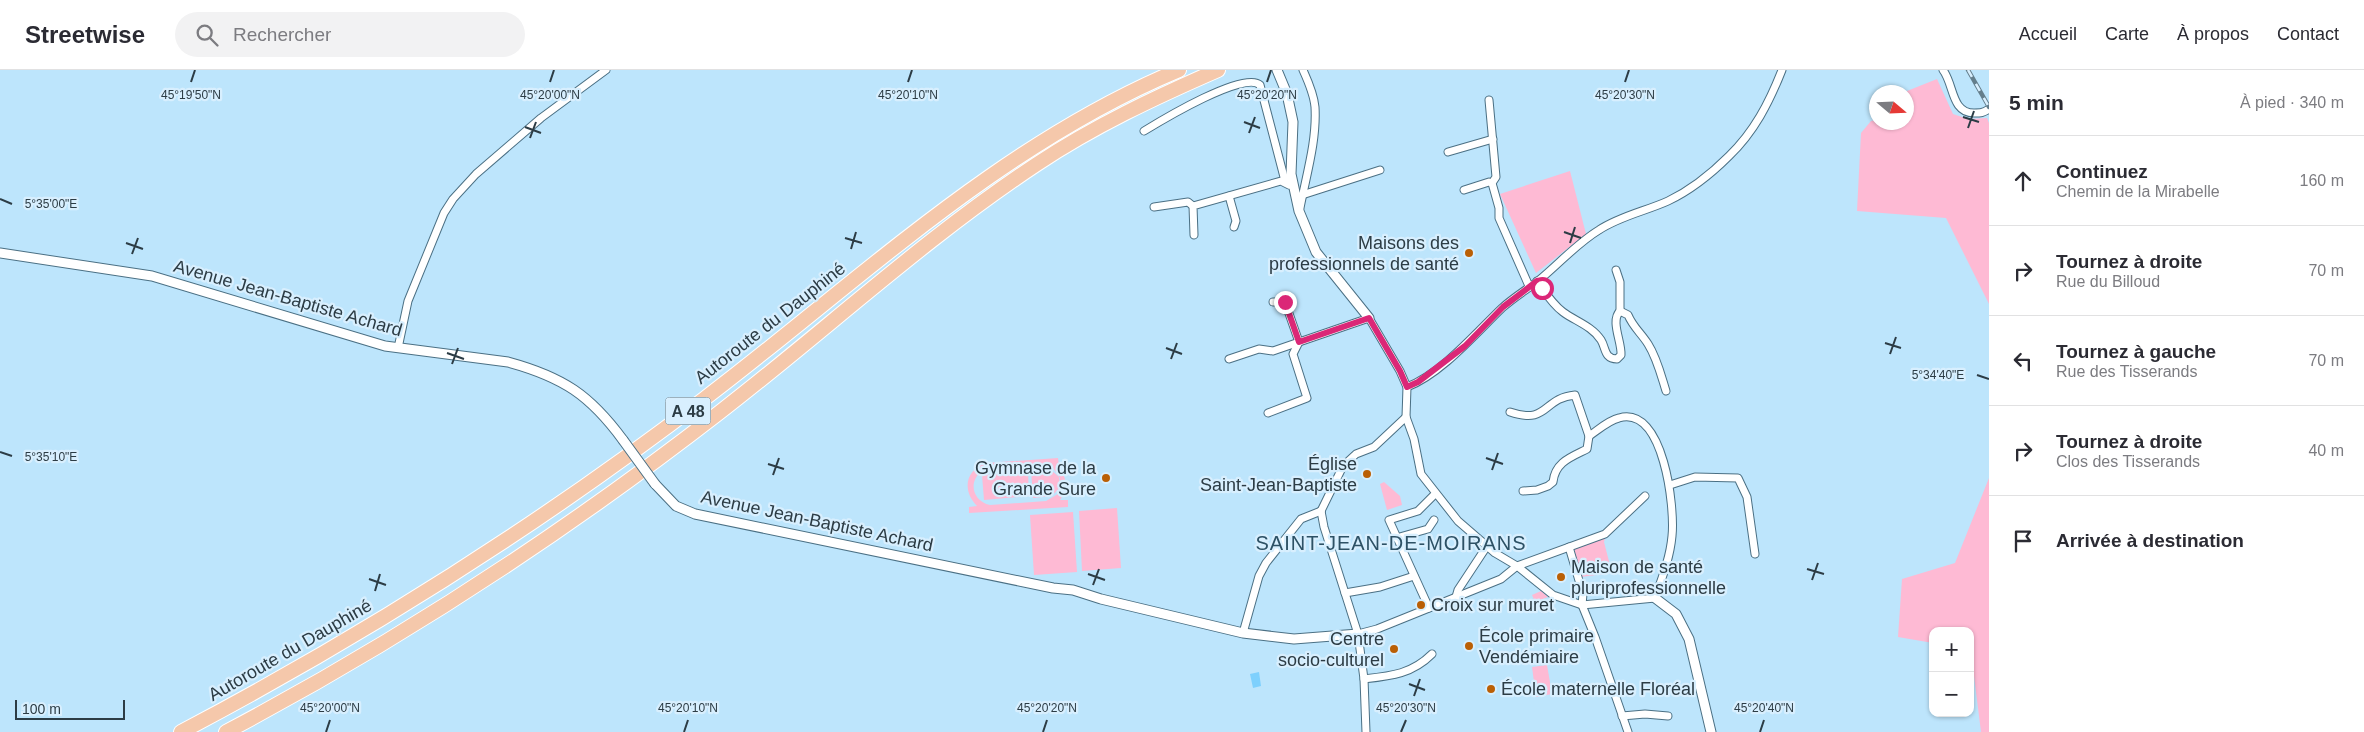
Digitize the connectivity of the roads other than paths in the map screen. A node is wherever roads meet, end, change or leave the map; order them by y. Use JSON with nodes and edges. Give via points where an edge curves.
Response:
{"nodes":[{"id":1,"x":606,"y":70,"type":"edge"},
{"id":2,"x":1179,"y":70,"type":"edge"},
{"id":3,"x":1218,"y":70,"type":"edge"},
{"id":4,"x":1277,"y":70,"type":"edge"},
{"id":5,"x":1303,"y":70,"type":"edge"},
{"id":6,"x":1782,"y":70,"type":"edge"},
{"id":7,"x":1943,"y":70,"type":"edge"},
{"id":8,"x":1489,"y":100,"type":"dead end"},
{"id":9,"x":1988,"y":110,"type":"edge"},
{"id":10,"x":1144,"y":131,"type":"dead end"},
{"id":11,"x":1493,"y":139,"type":"junction"},
{"id":12,"x":1448,"y":152,"type":"dead end"},
{"id":13,"x":1380,"y":170,"type":"dead end"},
{"id":14,"x":1492,"y":183,"type":"junction"},
{"id":15,"x":1294,"y":188,"type":"junction"},
{"id":16,"x":1464,"y":190,"type":"dead end"},
{"id":17,"x":1302,"y":195,"type":"junction"},
{"id":18,"x":1229,"y":196,"type":"junction"},
{"id":19,"x":1193,"y":206,"type":"junction"},
{"id":20,"x":1154,"y":207,"type":"dead end"},
{"id":21,"x":1299,"y":211,"type":"junction"},
{"id":22,"x":1234,"y":227,"type":"dead end"},
{"id":23,"x":1194,"y":235,"type":"dead end"},
{"id":24,"x":0,"y":254,"type":"edge"},
{"id":25,"x":1616,"y":270,"type":"dead end"},
{"id":26,"x":1537,"y":281,"type":"junction"},
{"id":27,"x":1529,"y":286,"type":"junction"},
{"id":28,"x":1273,"y":302,"type":"dead end"},
{"id":29,"x":1620,"y":311,"type":"junction"},
{"id":30,"x":1369,"y":318,"type":"junction"},
{"id":31,"x":1299,"y":342,"type":"junction"},
{"id":32,"x":398,"y":348,"type":"junction"},
{"id":33,"x":1229,"y":360,"type":"dead end"},
{"id":34,"x":1407,"y":387,"type":"junction"},
{"id":35,"x":1666,"y":391,"type":"dead end"},
{"id":36,"x":1510,"y":412,"type":"dead end"},
{"id":37,"x":1268,"y":413,"type":"dead end"},
{"id":38,"x":1406,"y":417,"type":"junction"},
{"id":39,"x":1589,"y":436,"type":"junction"},
{"id":40,"x":1670,"y":486,"type":"junction"},
{"id":41,"x":1522,"y":491,"type":"dead end"},
{"id":42,"x":1435,"y":494,"type":"junction"},
{"id":43,"x":1646,"y":496,"type":"dead end"},
{"id":44,"x":1321,"y":511,"type":"junction"},
{"id":45,"x":1434,"y":520,"type":"dead end"},
{"id":46,"x":1396,"y":538,"type":"junction"},
{"id":47,"x":1487,"y":546,"type":"junction"},
{"id":48,"x":1569,"y":547,"type":"junction"},
{"id":49,"x":1755,"y":554,"type":"dead end"},
{"id":50,"x":1517,"y":566,"type":"junction"},
{"id":51,"x":1414,"y":576,"type":"junction"},
{"id":52,"x":1345,"y":593,"type":"junction"},
{"id":53,"x":1456,"y":597,"type":"junction"},
{"id":54,"x":1655,"y":598,"type":"junction"},
{"id":55,"x":1582,"y":605,"type":"junction"},
{"id":56,"x":1429,"y":608,"type":"junction"},
{"id":57,"x":1243,"y":633,"type":"junction"},
{"id":58,"x":1358,"y":634,"type":"junction"},
{"id":59,"x":1432,"y":654,"type":"dead end"},
{"id":60,"x":1364,"y":679,"type":"junction"},
{"id":61,"x":1622,"y":716,"type":"junction"},
{"id":62,"x":1668,"y":716,"type":"dead end"},
{"id":63,"x":181,"y":732,"type":"edge"},
{"id":64,"x":226,"y":732,"type":"edge"},
{"id":65,"x":1366,"y":732,"type":"edge"},
{"id":66,"x":1628,"y":732,"type":"edge"},
{"id":67,"x":1711,"y":732,"type":"edge"}],
"edges":[{"from":1,"to":32,"type":"street","via":[[519,137],[453,199],[444,213],[408,301]]},
{"from":2,"to":63,"type":"highway","name":"Autoroute du Dauphiné","number":"A 48","via":[[1098,109],[998,170],[667,427],[494,549],[334,649]]},
{"from":3,"to":64,"type":"highway","name":"Autoroute du Dauphiné","number":"A 48","via":[[1131,110],[1038,164],[962,218],[721,411],[561,530],[399,634]]},
{"from":4,"to":15,"type":"street","via":[[1294,122],[1291,174]]},
{"from":5,"to":17,"type":"street","via":[[1314,106],[1314,137]]},
{"from":6,"to":26,"type":"street","via":[[1757,122],[1730,156],[1686,192],[1600,229],[1579,243]]},
{"from":7,"to":9,"type":"street","via":[[1958,106],[1967,113]]},
{"from":8,"to":11,"type":"street"},
{"from":10,"to":15,"type":"street","via":[[1222,88],[1254,80],[1260,85],[1284,177]]},
{"from":11,"to":12,"type":"street"},
{"from":11,"to":14,"type":"street","via":[[1496,177]]},
{"from":13,"to":17,"type":"street"},
{"from":14,"to":16,"type":"street"},
{"from":14,"to":27,"type":"street","via":[[1499,218]]},
{"from":15,"to":18,"type":"street","via":[[1282,182]]},
{"from":15,"to":21,"type":"street"},
{"from":17,"to":21,"type":"street"},
{"from":18,"to":19,"type":"street"},
{"from":18,"to":22,"type":"street","via":[[1236,221]]},
{"from":19,"to":20,"type":"street","via":[[1188,202]]},
{"from":19,"to":23,"type":"street"},
{"from":21,"to":30,"type":"street","via":[[1316,252]]},
{"from":24,"to":32,"type":"street","name":"Avenue Jean-Baptiste Achard","via":[[152,276],[340,334]]},
{"from":25,"to":29,"type":"street","via":[[1620,282]]},
{"from":26,"to":27,"type":"street"},
{"from":26,"to":29,"type":"street","via":[[1554,304],[1602,341],[1612,359],[1621,355],[1615,320]]},
{"from":27,"to":34,"type":"street","via":[[1465,346]]},
{"from":28,"to":31,"type":"street","via":[[1285,302]]},
{"from":29,"to":35,"type":"street","via":[[1628,315],[1635,330],[1647,342]]},
{"from":30,"to":31,"type":"street"},
{"from":30,"to":34,"type":"street"},
{"from":31,"to":33,"type":"street","via":[[1273,351],[1259,349]]},
{"from":31,"to":37,"type":"street","via":[[1293,354],[1307,398]]},
{"from":32,"to":57,"type":"street","name":"Avenue Jean-Baptiste Achard","bridge":true,"via":[[508,362],[574,388],[605,416],[655,484],[676,506],[696,514],[1073,590]]},
{"from":34,"to":38,"type":"street"},
{"from":36,"to":39,"type":"street","via":[[1531,417],[1563,396],[1575,395]]},
{"from":38,"to":42,"type":"street","via":[[1414,439],[1420,474]]},
{"from":38,"to":44,"type":"street","via":[[1374,447],[1356,454],[1343,466]]},
{"from":39,"to":40,"type":"street","via":[[1619,417],[1636,419],[1658,442]]},
{"from":39,"to":41,"type":"street","via":[[1587,449],[1564,460],[1554,472],[1553,482]]},
{"from":40,"to":49,"type":"street","via":[[1695,477],[1738,478],[1747,497]]},
{"from":40,"to":54,"type":"street","via":[[1670,552]]},
{"from":42,"to":46,"type":"street","via":[[1418,511],[1389,520]]},
{"from":42,"to":47,"type":"street","via":[[1458,521]]},
{"from":43,"to":48,"type":"street","via":[[1605,534]]},
{"from":44,"to":52,"type":"street"},
{"from":44,"to":57,"type":"street","via":[[1301,519],[1258,576]]},
{"from":45,"to":46,"type":"street","via":[[1428,528]]},
{"from":46,"to":51,"type":"street"},
{"from":47,"to":50,"type":"street"},
{"from":47,"to":53,"type":"street"},
{"from":48,"to":50,"type":"street"},
{"from":48,"to":55,"type":"street","via":[[1583,594]]},
{"from":50,"to":53,"type":"street","via":[[1502,579]]},
{"from":50,"to":55,"type":"street","via":[[1553,595]]},
{"from":51,"to":52,"type":"street","via":[[1380,587]]},
{"from":51,"to":56,"type":"street"},
{"from":52,"to":58,"type":"street"},
{"from":53,"to":56,"type":"street"},
{"from":54,"to":55,"type":"street"},
{"from":54,"to":67,"type":"street","via":[[1676,614],[1689,640]]},
{"from":55,"to":61,"type":"street"},
{"from":56,"to":58,"type":"street"},
{"from":57,"to":58,"type":"street","name":"Avenue Jean-Baptiste Achard","via":[[1294,639]]},
{"from":58,"to":60,"type":"street"},
{"from":59,"to":60,"type":"street","via":[[1414,669],[1400,675]]},
{"from":60,"to":65,"type":"street"},
{"from":61,"to":62,"type":"street"},
{"from":61,"to":66,"type":"street"}]}
